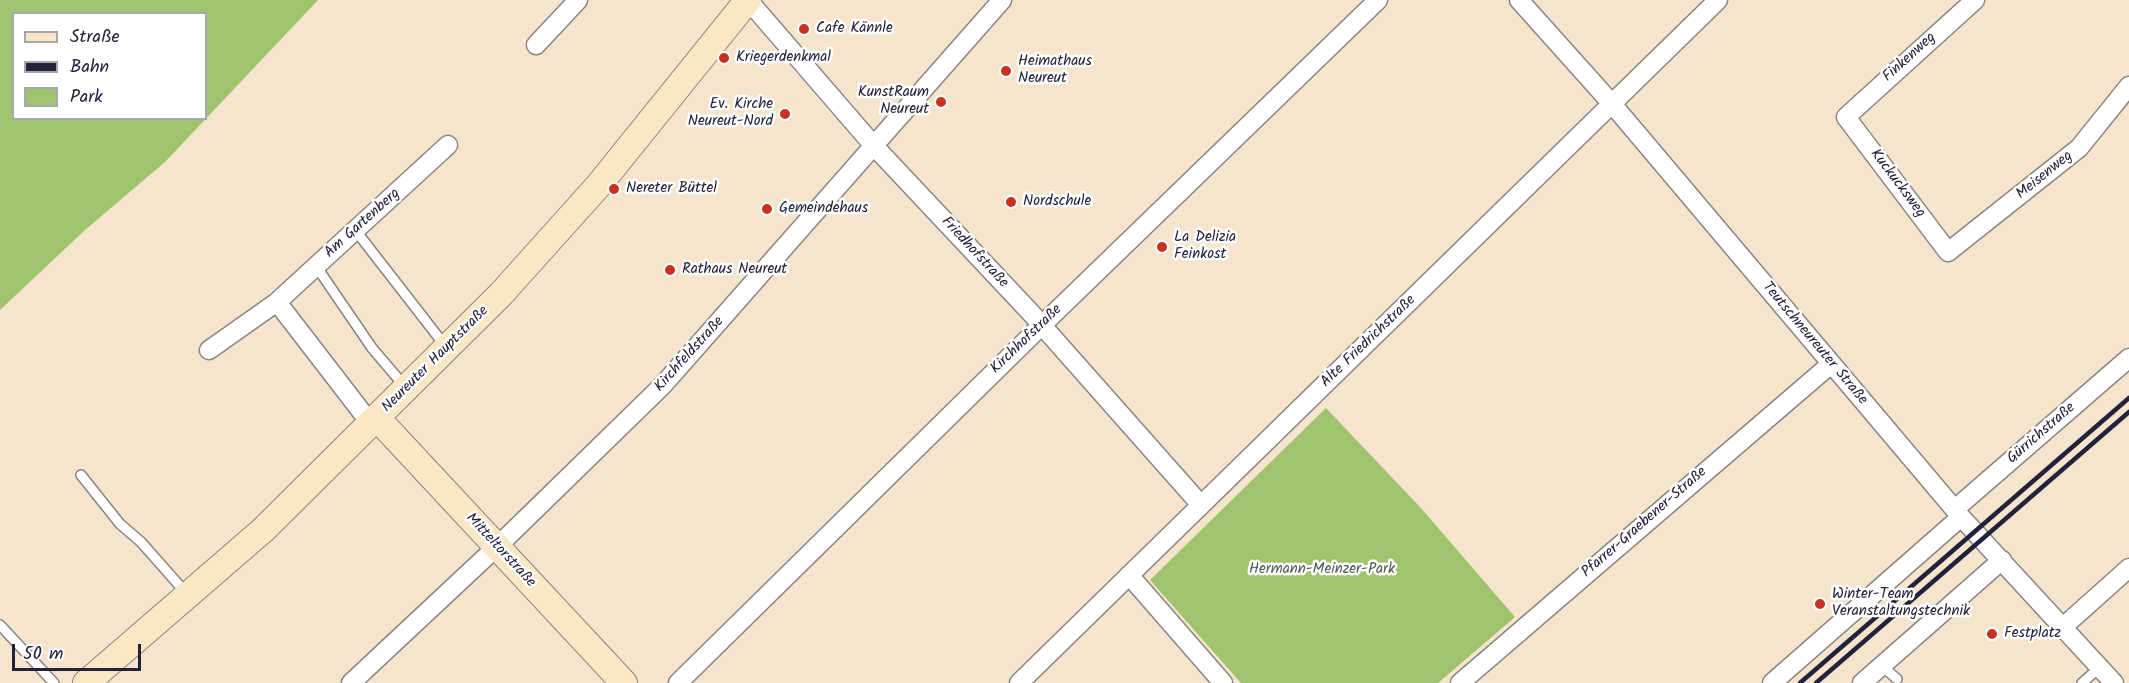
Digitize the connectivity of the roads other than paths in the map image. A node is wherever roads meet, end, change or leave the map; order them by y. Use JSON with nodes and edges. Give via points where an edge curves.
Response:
{"nodes":[{"id":1,"x":578,"y":0,"type":"edge"},
{"id":2,"x":748,"y":0,"type":"edge"},
{"id":3,"x":1002,"y":0,"type":"edge"},
{"id":4,"x":1378,"y":0,"type":"edge"},
{"id":5,"x":1519,"y":0,"type":"edge"},
{"id":6,"x":1718,"y":0,"type":"edge"},
{"id":7,"x":1975,"y":0,"type":"edge"},
{"id":8,"x":536,"y":45,"type":"dead end"},
{"id":9,"x":2129,"y":86,"type":"edge"},
{"id":10,"x":1613,"y":105,"type":"junction"},
{"id":11,"x":1846,"y":117,"type":"joint"},
{"id":12,"x":448,"y":145,"type":"dead end"},
{"id":13,"x":874,"y":147,"type":"junction"},
{"id":14,"x":356,"y":231,"type":"junction"},
{"id":15,"x":1948,"y":252,"type":"joint"},
{"id":16,"x":316,"y":266,"type":"junction"},
{"id":17,"x":278,"y":302,"type":"junction"},
{"id":18,"x":1042,"y":325,"type":"junction"},
{"id":19,"x":448,"y":348,"type":"junction"},
{"id":20,"x":209,"y":350,"type":"dead end"},
{"id":21,"x":2129,"y":358,"type":"edge"},
{"id":22,"x":1831,"y":364,"type":"junction"},
{"id":23,"x":407,"y":389,"type":"junction"},
{"id":24,"x":374,"y":422,"type":"junction"},
{"id":25,"x":81,"y":475,"type":"dead end"},
{"id":26,"x":1201,"y":505,"type":"junction"},
{"id":27,"x":1958,"y":513,"type":"junction"},
{"id":28,"x":496,"y":548,"type":"junction"},
{"id":29,"x":2002,"y":560,"type":"junction"},
{"id":30,"x":2129,"y":568,"type":"edge"},
{"id":31,"x":1130,"y":575,"type":"junction"},
{"id":32,"x":188,"y":595,"type":"junction"},
{"id":33,"x":0,"y":625,"type":"edge"},
{"id":34,"x":2063,"y":627,"type":"junction"},
{"id":35,"x":1882,"y":666,"type":"junction"},
{"id":36,"x":2100,"y":667,"type":"junction"},
{"id":37,"x":1897,"y":679,"type":"dead end"},
{"id":38,"x":54,"y":683,"type":"edge"},
{"id":39,"x":86,"y":683,"type":"edge"},
{"id":40,"x":351,"y":683,"type":"edge"},
{"id":41,"x":624,"y":683,"type":"edge"},
{"id":42,"x":678,"y":683,"type":"edge"},
{"id":43,"x":1019,"y":683,"type":"edge"},
{"id":44,"x":1223,"y":683,"type":"edge"},
{"id":45,"x":1460,"y":683,"type":"edge"},
{"id":46,"x":1772,"y":683,"type":"edge"},
{"id":47,"x":1862,"y":683,"type":"edge"},
{"id":48,"x":2082,"y":683,"type":"edge"},
{"id":49,"x":2114,"y":683,"type":"edge"}],
"edges":[{"from":1,"to":8,"type":"street"},
{"from":2,"to":13,"type":"street","name":"Friedhofstraße"},
{"from":2,"to":19,"type":"street","name":"Neureuter Hauptstraße","via":[[598,186]]},
{"from":3,"to":13,"type":"street","name":"Kirchfeldstraße"},
{"from":4,"to":18,"type":"street","name":"Kirchhofstraße"},
{"from":5,"to":10,"type":"street","name":"Teutschneureuter Straße"},
{"from":6,"to":10,"type":"street","name":"Alte Friedrichstraße"},
{"from":7,"to":11,"type":"street","name":"Finkenweg"},
{"from":9,"to":15,"type":"street","name":"Meisenweg","via":[[2079,148]]},
{"from":10,"to":22,"type":"street","name":"Teutschneureuter Straße"},
{"from":10,"to":26,"type":"street","name":"Alte Friedrichstraße"},
{"from":11,"to":15,"type":"street","name":"Kuckucksweg"},
{"from":12,"to":14,"type":"street","name":"Am Gartenberg"},
{"from":13,"to":18,"type":"street","name":"Friedhofstraße"},
{"from":13,"to":28,"type":"street","name":"Kirchfeldstraße","via":[[680,368]]},
{"from":14,"to":16,"type":"street","name":"Am Gartenberg"},
{"from":14,"to":19,"type":"lane"},
{"from":16,"to":17,"type":"street","name":"Am Gartenberg"},
{"from":16,"to":23,"type":"lane","via":[[372,348]]},
{"from":17,"to":20,"type":"street","name":"Am Gartenberg"},
{"from":17,"to":24,"type":"street"},
{"from":18,"to":26,"type":"street","name":"Friedhofstraße"},
{"from":18,"to":42,"type":"street","name":"Kirchhofstraße"},
{"from":19,"to":23,"type":"street","name":"Neureuter Hauptstraße"},
{"from":21,"to":27,"type":"street","name":"Gürrichstraße"},
{"from":22,"to":27,"type":"street","name":"Teutschneureuter Straße"},
{"from":22,"to":45,"type":"street","name":"Pfarrer-Graebener-Straße"},
{"from":23,"to":24,"type":"street","name":"Neureuter Hauptstraße"},
{"from":24,"to":28,"type":"street","name":"Mitteltorstraße"},
{"from":24,"to":32,"type":"street","name":"Neureuter Hauptstraße","via":[[263,530]]},
{"from":25,"to":32,"type":"lane","via":[[120,524]]},
{"from":26,"to":31,"type":"street","name":"Alte Friedrichstraße"},
{"from":27,"to":29,"type":"street","name":"Teutschneureuter Straße"},
{"from":27,"to":46,"type":"street","name":"Gürrichstraße"},
{"from":28,"to":40,"type":"street","name":"Kirchfeldstraße"},
{"from":28,"to":41,"type":"street","name":"Mitteltorstraße"},
{"from":29,"to":34,"type":"street","name":"Teutschneureuter Straße"},
{"from":29,"to":35,"type":"street"},
{"from":30,"to":34,"type":"street"},
{"from":31,"to":43,"type":"street","name":"Alte Friedrichstraße"},
{"from":31,"to":44,"type":"street"},
{"from":32,"to":39,"type":"street","name":"Neureuter Hauptstraße"},
{"from":33,"to":38,"type":"lane"},
{"from":34,"to":36,"type":"street","name":"Teutschneureuter Straße"},
{"from":35,"to":37,"type":"lane"},
{"from":35,"to":47,"type":"street"},
{"from":36,"to":48,"type":"lane"},
{"from":36,"to":49,"type":"street","name":"Teutschneureuter Straße"}]}
